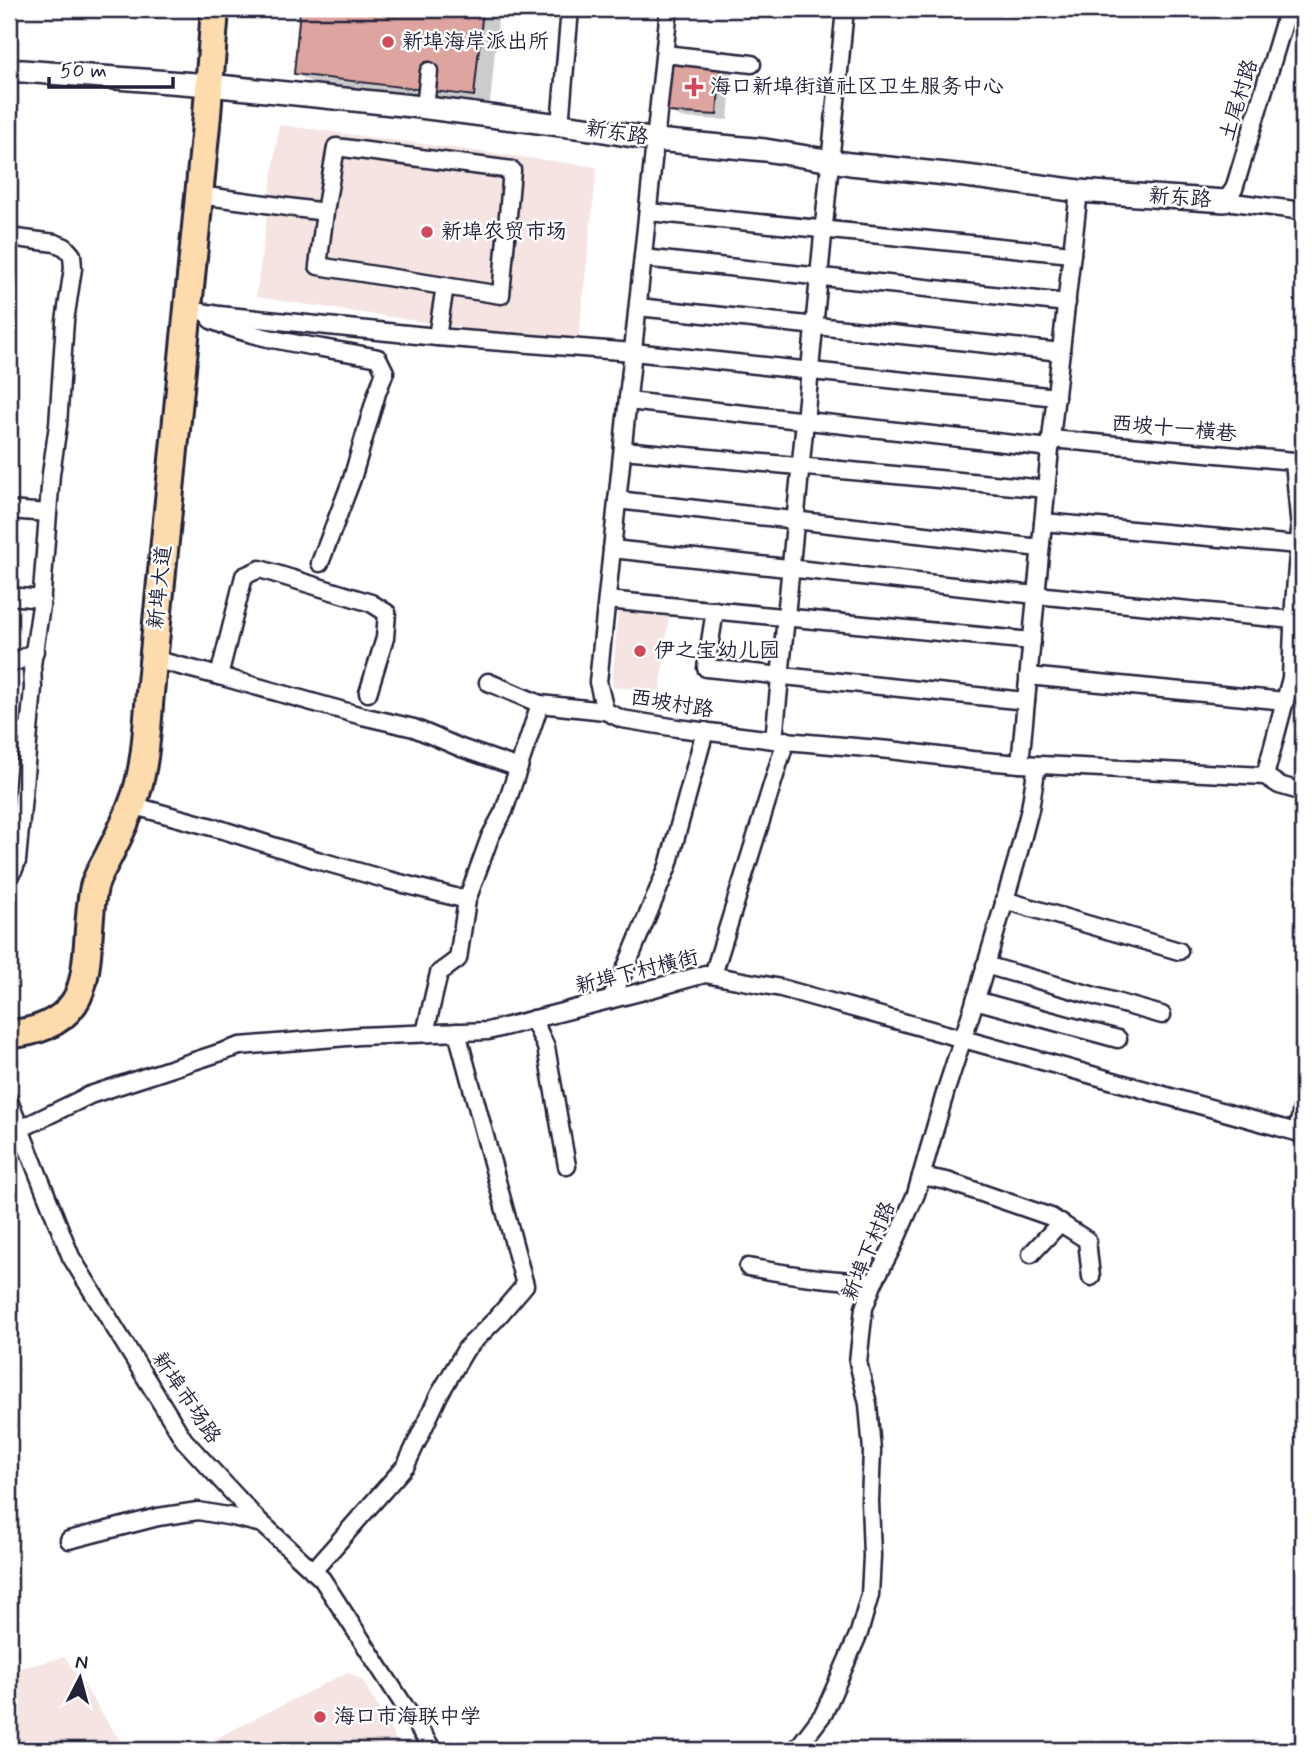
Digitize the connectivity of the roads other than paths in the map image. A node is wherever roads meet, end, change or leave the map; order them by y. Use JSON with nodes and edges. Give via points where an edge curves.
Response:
{"nodes":[{"id":1,"x":215,"y":9,"type":"edge"},
{"id":2,"x":228,"y":9,"type":"edge"},
{"id":3,"x":570,"y":9,"type":"edge"},
{"id":4,"x":669,"y":9,"type":"edge"},
{"id":5,"x":845,"y":9,"type":"edge"},
{"id":6,"x":1289,"y":9,"type":"edge"},
{"id":7,"x":665,"y":54,"type":"junction"},
{"id":8,"x":752,"y":64,"type":"dead end"},
{"id":9,"x":9,"y":69,"type":"edge"},
{"id":10,"x":429,"y":71,"type":"dead end"},
{"id":11,"x":209,"y":85,"type":"junction"},
{"id":12,"x":425,"y":108,"type":"junction"},
{"id":13,"x":559,"y":125,"type":"junction"},
{"id":14,"x":656,"y":140,"type":"junction"},
{"id":15,"x":831,"y":161,"type":"junction"},
{"id":16,"x":1079,"y":191,"type":"junction"},
{"id":17,"x":199,"y":195,"type":"junction"},
{"id":18,"x":1225,"y":201,"type":"junction"},
{"id":19,"x":1303,"y":211,"type":"edge"},
{"id":20,"x":325,"y":212,"type":"junction"},
{"id":21,"x":649,"y":212,"type":"junction"},
{"id":22,"x":824,"y":229,"type":"junction"},
{"id":23,"x":9,"y":237,"type":"edge"},
{"id":24,"x":1072,"y":254,"type":"junction"},
{"id":25,"x":643,"y":258,"type":"junction"},
{"id":26,"x":819,"y":277,"type":"junction"},
{"id":27,"x":445,"y":286,"type":"junction"},
{"id":28,"x":1067,"y":303,"type":"junction"},
{"id":29,"x":638,"y":307,"type":"junction"},
{"id":30,"x":187,"y":309,"type":"junction"},
{"id":31,"x":815,"y":326,"type":"junction"},
{"id":32,"x":437,"y":337,"type":"junction"},
{"id":33,"x":633,"y":352,"type":"junction"},
{"id":34,"x":1061,"y":352,"type":"junction"},
{"id":35,"x":810,"y":371,"type":"junction"},
{"id":36,"x":1056,"y":397,"type":"junction"},
{"id":37,"x":628,"y":401,"type":"junction"},
{"id":38,"x":805,"y":421,"type":"junction"},
{"id":39,"x":1051,"y":444,"type":"junction"},
{"id":40,"x":623,"y":450,"type":"junction"},
{"id":41,"x":801,"y":467,"type":"junction"},
{"id":42,"x":1046,"y":489,"type":"junction"},
{"id":43,"x":617,"y":500,"type":"junction"},
{"id":44,"x":1300,"y":501,"type":"edge"},
{"id":45,"x":9,"y":510,"type":"edge"},
{"id":46,"x":48,"y":513,"type":"junction"},
{"id":47,"x":796,"y":521,"type":"junction"},
{"id":48,"x":1043,"y":522,"type":"junction"},
{"id":49,"x":1298,"y":545,"type":"junction"},
{"id":50,"x":1040,"y":548,"type":"junction"},
{"id":51,"x":612,"y":549,"type":"junction"},
{"id":52,"x":320,"y":563,"type":"dead end"},
{"id":53,"x":791,"y":568,"type":"junction"},
{"id":54,"x":1036,"y":595,"type":"junction"},
{"id":55,"x":9,"y":596,"type":"edge"},
{"id":56,"x":42,"y":599,"type":"junction"},
{"id":57,"x":607,"y":600,"type":"junction"},
{"id":58,"x":715,"y":610,"type":"junction"},
{"id":59,"x":786,"y":617,"type":"junction"},
{"id":60,"x":1293,"y":620,"type":"junction"},
{"id":61,"x":1032,"y":641,"type":"junction"},
{"id":62,"x":35,"y":651,"type":"junction"},
{"id":63,"x":1298,"y":651,"type":"edge"},
{"id":64,"x":153,"y":659,"type":"junction"},
{"id":65,"x":9,"y":664,"type":"edge"},
{"id":66,"x":781,"y":675,"type":"junction"},
{"id":67,"x":219,"y":676,"type":"junction"},
{"id":68,"x":1028,"y":676,"type":"junction"},
{"id":69,"x":488,"y":682,"type":"dead end"},
{"id":70,"x":368,"y":693,"type":"dead end"},
{"id":71,"x":1026,"y":701,"type":"junction"},
{"id":72,"x":1285,"y":701,"type":"junction"},
{"id":73,"x":540,"y":704,"type":"junction"},
{"id":74,"x":605,"y":711,"type":"junction"},
{"id":75,"x":9,"y":730,"type":"edge"},
{"id":76,"x":705,"y":731,"type":"junction"},
{"id":77,"x":28,"y":733,"type":"junction"},
{"id":78,"x":780,"y":740,"type":"junction"},
{"id":79,"x":1020,"y":764,"type":"junction"},
{"id":80,"x":1037,"y":765,"type":"junction"},
{"id":81,"x":519,"y":768,"type":"junction"},
{"id":82,"x":1265,"y":776,"type":"junction"},
{"id":83,"x":1303,"y":792,"type":"edge"},
{"id":84,"x":16,"y":799,"type":"edge"},
{"id":85,"x":131,"y":805,"type":"junction"},
{"id":86,"x":9,"y":876,"type":"edge"},
{"id":87,"x":467,"y":900,"type":"junction"},
{"id":88,"x":1004,"y":900,"type":"junction"},
{"id":89,"x":1179,"y":951,"type":"dead end"},
{"id":90,"x":985,"y":965,"type":"junction"},
{"id":91,"x":713,"y":975,"type":"junction"},
{"id":92,"x":610,"y":1000,"type":"junction"},
{"id":93,"x":975,"y":1000,"type":"junction"},
{"id":94,"x":1162,"y":1015,"type":"dead end"},
{"id":95,"x":533,"y":1019,"type":"junction"},
{"id":96,"x":457,"y":1032,"type":"junction"},
{"id":97,"x":425,"y":1033,"type":"junction"},
{"id":98,"x":9,"y":1034,"type":"edge"},
{"id":99,"x":963,"y":1038,"type":"junction"},
{"id":100,"x":1118,"y":1039,"type":"dead end"},
{"id":101,"x":9,"y":1101,"type":"edge"},
{"id":102,"x":1303,"y":1104,"type":"edge"},
{"id":103,"x":20,"y":1129,"type":"junction"},
{"id":104,"x":1300,"y":1133,"type":"edge"},
{"id":105,"x":567,"y":1166,"type":"dead end"},
{"id":106,"x":921,"y":1176,"type":"junction"},
{"id":107,"x":1061,"y":1222,"type":"junction"},
{"id":108,"x":1031,"y":1254,"type":"dead end"},
{"id":109,"x":748,"y":1267,"type":"dead end"},
{"id":110,"x":1091,"y":1277,"type":"dead end"},
{"id":111,"x":874,"y":1282,"type":"junction"},
{"id":112,"x":264,"y":1525,"type":"junction"},
{"id":113,"x":69,"y":1540,"type":"dead end"},
{"id":114,"x":313,"y":1571,"type":"junction"},
{"id":115,"x":433,"y":1750,"type":"edge"},
{"id":116,"x":796,"y":1750,"type":"edge"}],
"edges":[{"from":1,"to":11,"type":"main road","name":"新埠大道"},
{"from":2,"to":11,"type":"main road","name":"新埠大道","via":[[222,57]]},
{"from":3,"to":13,"type":"street"},
{"from":4,"to":7,"type":"street","name":"西坡村路"},
{"from":5,"to":15,"type":"street"},
{"from":6,"to":18,"type":"street","name":"土尾村路","via":[[1234,189]]},
{"from":7,"to":8,"type":"street"},
{"from":7,"to":14,"type":"street","name":"西坡村路"},
{"from":9,"to":11,"type":"street","name":"新东路"},
{"from":10,"to":12,"type":"street"},
{"from":11,"to":12,"type":"street","name":"新东路"},
{"from":11,"to":17,"type":"main road","name":"新埠大道"},
{"from":12,"to":13,"type":"street","name":"新东路"},
{"from":13,"to":14,"type":"street","name":"新东路"},
{"from":14,"to":15,"type":"street","name":"新东路"},
{"from":14,"to":21,"type":"street","name":"西坡村路"},
{"from":15,"to":16,"type":"street","name":"新东路"},
{"from":15,"to":22,"type":"street"},
{"from":16,"to":18,"type":"street","name":"新东路"},
{"from":16,"to":24,"type":"street"},
{"from":17,"to":20,"type":"street"},
{"from":17,"to":30,"type":"main road","name":"新埠大道"},
{"from":18,"to":19,"type":"street"},
{"from":20,"to":27,"type":"street","via":[[318,266]]},
{"from":20,"to":27,"type":"street","via":[[336,147],[512,170],[501,295]]},
{"from":21,"to":22,"type":"street"},
{"from":21,"to":25,"type":"street","name":"西坡村路"},
{"from":22,"to":24,"type":"street"},
{"from":22,"to":26,"type":"street"},
{"from":23,"to":46,"type":"street","via":[[55,243],[72,255]]},
{"from":24,"to":28,"type":"street"},
{"from":25,"to":26,"type":"street"},
{"from":25,"to":29,"type":"street","name":"西坡村路"},
{"from":26,"to":28,"type":"street"},
{"from":26,"to":31,"type":"street"},
{"from":27,"to":32,"type":"street"},
{"from":28,"to":34,"type":"street"},
{"from":29,"to":31,"type":"street"},
{"from":29,"to":33,"type":"street","name":"西坡村路"},
{"from":30,"to":32,"type":"street"},
{"from":30,"to":52,"type":"street","via":[[234,330],[378,358],[385,372]]},
{"from":30,"to":64,"type":"main road","name":"新埠大道"},
{"from":31,"to":34,"type":"street"},
{"from":31,"to":35,"type":"street"},
{"from":32,"to":33,"type":"street"},
{"from":33,"to":35,"type":"street"},
{"from":33,"to":37,"type":"street","name":"西坡村路"},
{"from":34,"to":36,"type":"street"},
{"from":35,"to":36,"type":"street"},
{"from":35,"to":38,"type":"street"},
{"from":36,"to":39,"type":"street"},
{"from":37,"to":38,"type":"street","name":"西坡十一横巷"},
{"from":37,"to":40,"type":"street","name":"西坡村路"},
{"from":38,"to":39,"type":"street","name":"西坡十一横巷"},
{"from":38,"to":41,"type":"street"},
{"from":39,"to":42,"type":"street"},
{"from":39,"to":44,"type":"street","name":"西坡十一横巷","via":[[1294,461]]},
{"from":40,"to":41,"type":"street"},
{"from":40,"to":43,"type":"street","name":"西坡村路"},
{"from":41,"to":42,"type":"street"},
{"from":41,"to":47,"type":"street"},
{"from":42,"to":48,"type":"street"},
{"from":43,"to":47,"type":"street"},
{"from":43,"to":51,"type":"street","name":"西坡村路"},
{"from":44,"to":49,"type":"street"},
{"from":45,"to":46,"type":"street"},
{"from":46,"to":56,"type":"street"},
{"from":47,"to":50,"type":"street"},
{"from":47,"to":53,"type":"street"},
{"from":48,"to":49,"type":"street"},
{"from":48,"to":50,"type":"street"},
{"from":49,"to":60,"type":"street"},
{"from":50,"to":54,"type":"street"},
{"from":51,"to":53,"type":"street"},
{"from":51,"to":57,"type":"street","name":"西坡村路"},
{"from":53,"to":54,"type":"street"},
{"from":53,"to":59,"type":"street"},
{"from":54,"to":60,"type":"street"},
{"from":54,"to":61,"type":"street"},
{"from":55,"to":56,"type":"street"},
{"from":56,"to":62,"type":"street"},
{"from":57,"to":58,"type":"street"},
{"from":57,"to":74,"type":"street","name":"西坡村路","via":[[598,682]]},
{"from":58,"to":59,"type":"street"},
{"from":58,"to":66,"type":"street","via":[[706,668]]},
{"from":59,"to":61,"type":"street"},
{"from":59,"to":66,"type":"street"},
{"from":60,"to":63,"type":"street"},
{"from":61,"to":68,"type":"street"},
{"from":62,"to":65,"type":"street"},
{"from":62,"to":77,"type":"street"},
{"from":63,"to":72,"type":"street"},
{"from":64,"to":67,"type":"street"},
{"from":64,"to":85,"type":"main road","name":"新埠大道","via":[[144,752]]},
{"from":66,"to":71,"type":"street"},
{"from":66,"to":78,"type":"street"},
{"from":67,"to":70,"type":"street","via":[[244,576],[260,569],[387,612],[385,638]]},
{"from":67,"to":81,"type":"street","via":[[414,728]]},
{"from":68,"to":71,"type":"street"},
{"from":68,"to":72,"type":"street"},
{"from":69,"to":73,"type":"street"},
{"from":71,"to":79,"type":"street"},
{"from":72,"to":82,"type":"street"},
{"from":73,"to":74,"type":"street"},
{"from":73,"to":81,"type":"street"},
{"from":74,"to":76,"type":"street","name":"西坡村路","via":[[622,719]]},
{"from":75,"to":77,"type":"street"},
{"from":76,"to":78,"type":"street","name":"西坡村路"},
{"from":76,"to":92,"type":"street","via":[[667,866]]},
{"from":77,"to":84,"type":"street"},
{"from":78,"to":79,"type":"street","name":"西坡村路"},
{"from":78,"to":91,"type":"street"},
{"from":79,"to":80,"type":"street","name":"西坡村路"},
{"from":80,"to":82,"type":"street","name":"西坡村路"},
{"from":80,"to":88,"type":"street","name":"新埠下村路","via":[[1030,809]]},
{"from":81,"to":87,"type":"street"},
{"from":82,"to":83,"type":"street"},
{"from":84,"to":86,"type":"street","via":[[17,861]]},
{"from":85,"to":87,"type":"street"},
{"from":85,"to":98,"type":"main road","name":"新埠大道","via":[[94,887],[78,997],[60,1018],[30,1032]]},
{"from":87,"to":97,"type":"street","via":[[458,959],[439,973]]},
{"from":88,"to":89,"type":"street"},
{"from":88,"to":90,"type":"street","name":"新埠下村路"},
{"from":90,"to":93,"type":"street","name":"新埠下村路"},
{"from":90,"to":94,"type":"street"},
{"from":91,"to":92,"type":"street","name":"新埠下村横街"},
{"from":91,"to":99,"type":"street","name":"新埠下村横街","via":[[780,988]]},
{"from":92,"to":95,"type":"street","name":"新埠下村横街"},
{"from":93,"to":99,"type":"street","name":"新埠下村路"},
{"from":93,"to":100,"type":"street"},
{"from":95,"to":96,"type":"street","name":"新埠下村横街","via":[[488,1031]]},
{"from":95,"to":105,"type":"street","via":[[546,1046]]},
{"from":96,"to":97,"type":"street","name":"新埠下村横街"},
{"from":96,"to":114,"type":"street","via":[[525,1286],[466,1349],[407,1465]]},
{"from":97,"to":103,"type":"street","name":"新埠下村横街","via":[[240,1046],[90,1095]]},
{"from":99,"to":104,"type":"street","name":"新埠下村横街"},
{"from":99,"to":106,"type":"street","name":"新埠下村路"},
{"from":101,"to":103,"type":"street","name":"新埠市场路"},
{"from":102,"to":104,"type":"street"},
{"from":103,"to":112,"type":"street","name":"新埠市场路","via":[[71,1256],[184,1440]]},
{"from":106,"to":107,"type":"street"},
{"from":106,"to":111,"type":"street","name":"新埠下村路"},
{"from":107,"to":108,"type":"street"},
{"from":107,"to":110,"type":"street","via":[[1087,1240]]},
{"from":109,"to":111,"type":"street","via":[[796,1277]]},
{"from":111,"to":116,"type":"street","name":"新埠下村路","via":[[864,1308],[858,1362],[872,1451],[870,1595],[859,1633],[824,1713]]},
{"from":112,"to":113,"type":"street","via":[[198,1511]]},
{"from":112,"to":114,"type":"street","name":"新埠市场路"},
{"from":114,"to":115,"type":"street","name":"新埠市场路"}]}
